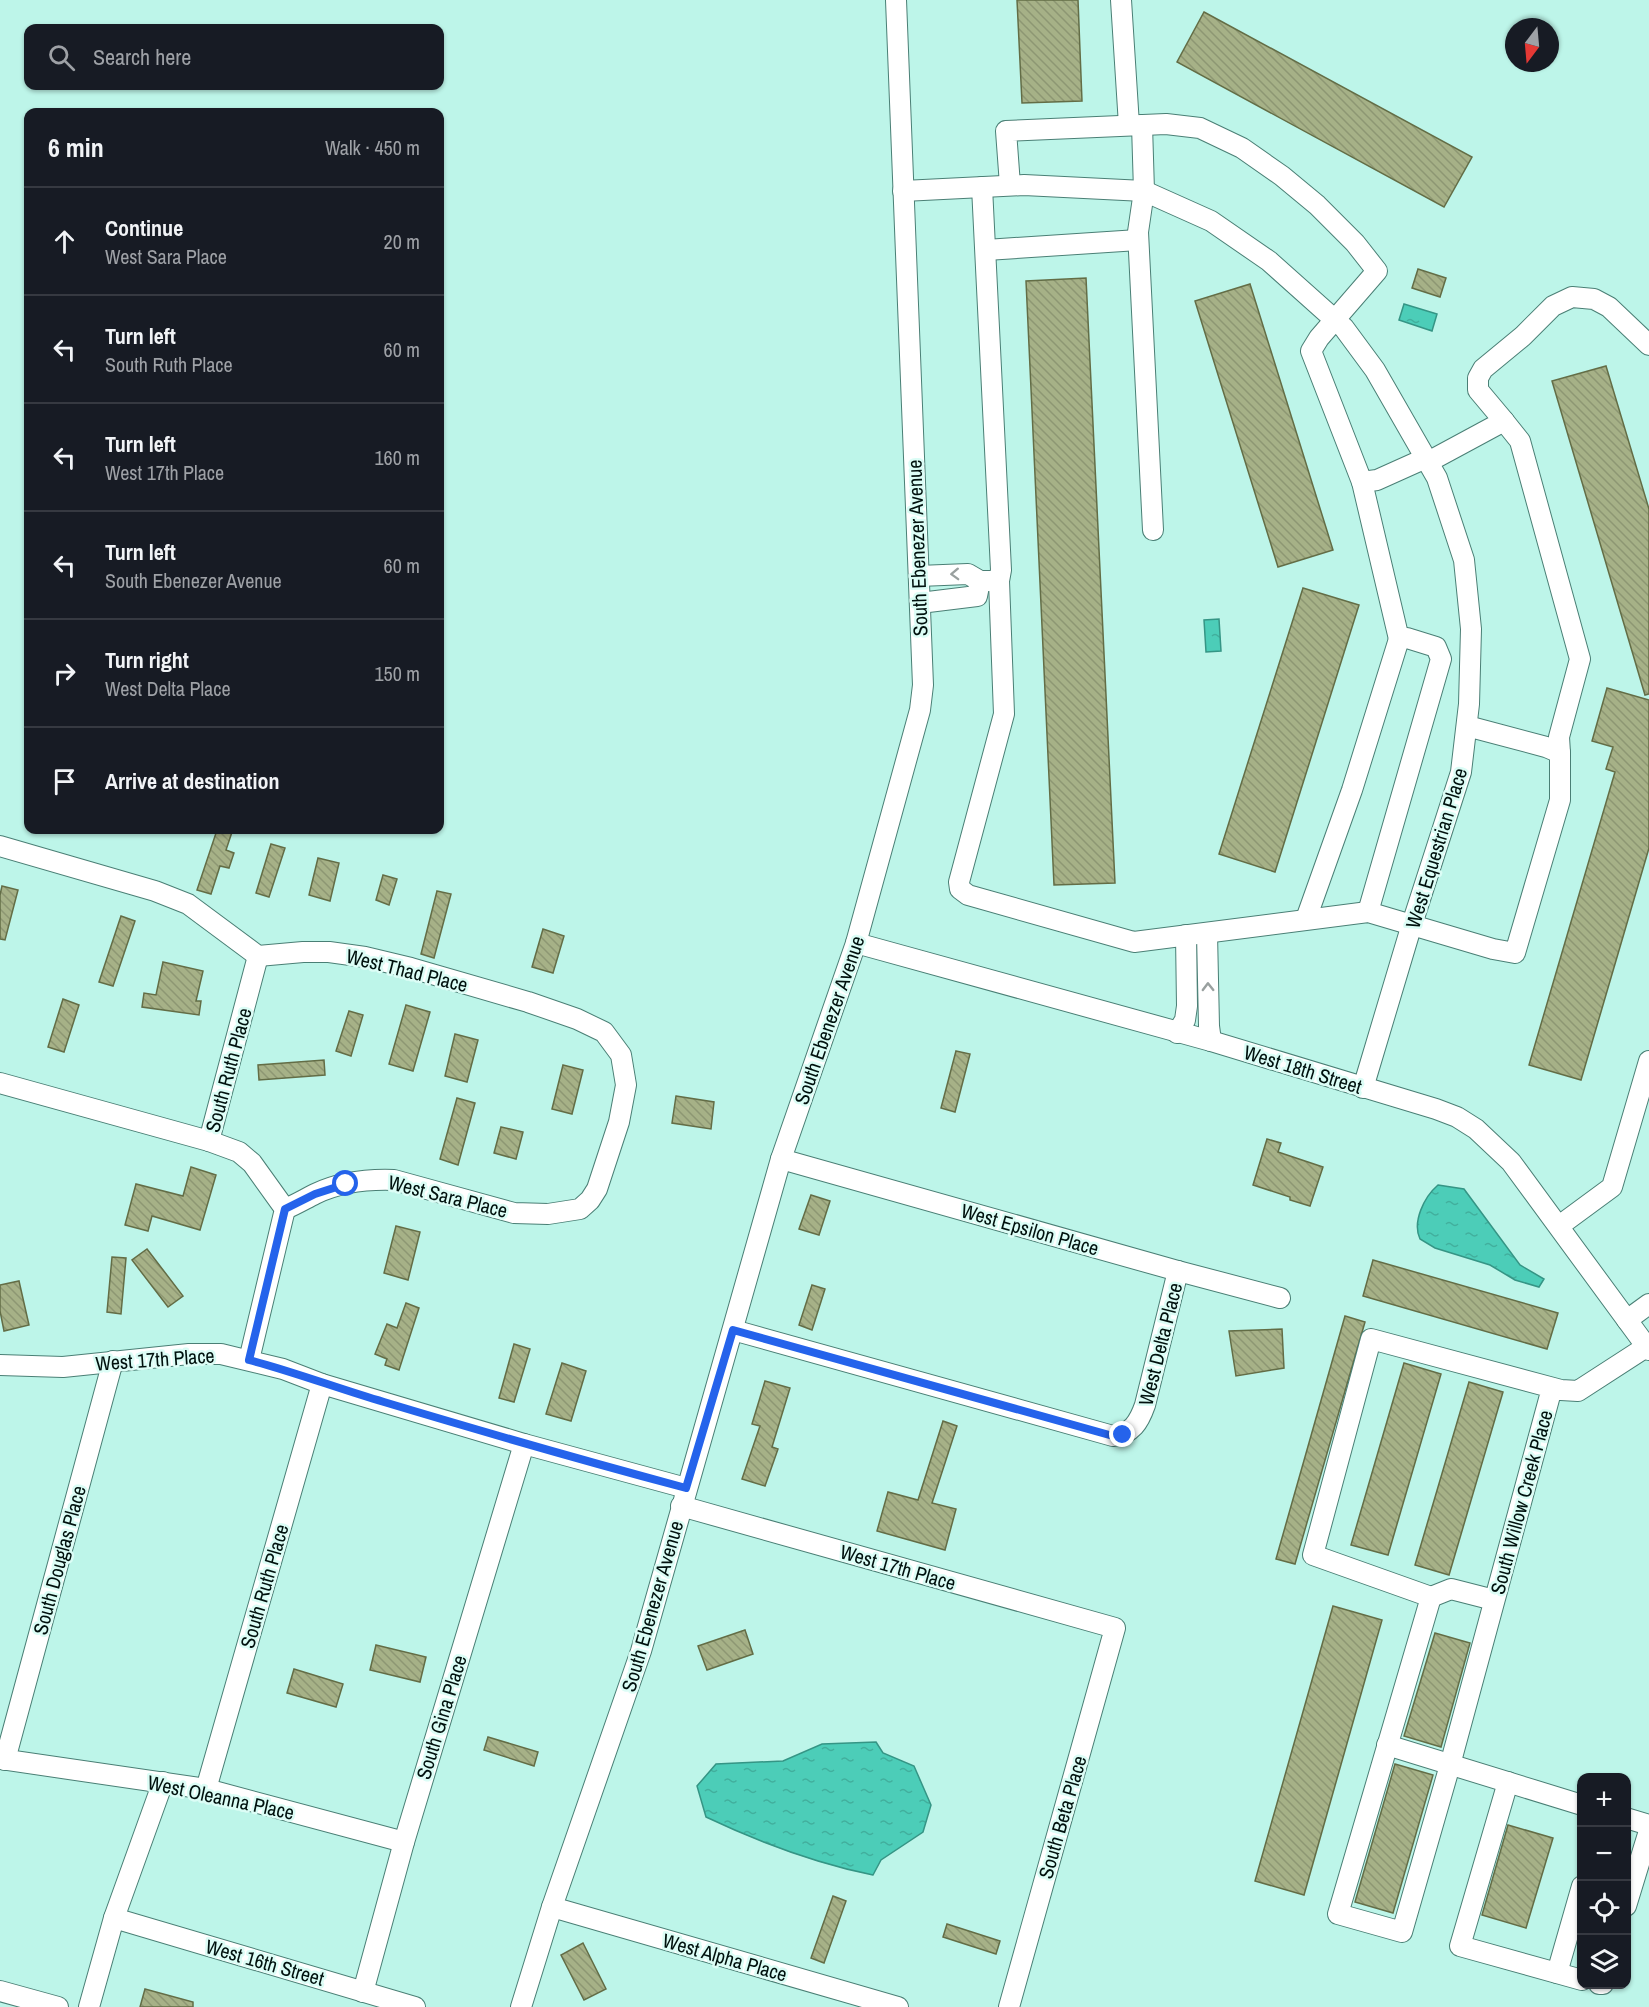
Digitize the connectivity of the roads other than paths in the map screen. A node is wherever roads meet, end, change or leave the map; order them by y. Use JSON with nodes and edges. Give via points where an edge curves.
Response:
{"nodes":[{"id":1,"x":896,"y":0,"type":"edge"},
{"id":2,"x":1121,"y":0,"type":"edge"},
{"id":3,"x":1135,"y":125,"type":"junction"},
{"id":4,"x":1010,"y":185,"type":"junction"},
{"id":5,"x":982,"y":187,"type":"junction"},
{"id":6,"x":903,"y":191,"type":"junction"},
{"id":7,"x":1144,"y":191,"type":"junction"},
{"id":8,"x":1138,"y":240,"type":"junction"},
{"id":9,"x":986,"y":250,"type":"junction"},
{"id":10,"x":1335,"y":320,"type":"junction"},
{"id":11,"x":1649,"y":345,"type":"edge"},
{"id":12,"x":1504,"y":421,"type":"junction"},
{"id":13,"x":1427,"y":460,"type":"junction"},
{"id":14,"x":1362,"y":482,"type":"junction"},
{"id":15,"x":1153,"y":530,"type":"dead end"},
{"id":16,"x":919,"y":576,"type":"junction"},
{"id":17,"x":990,"y":581,"type":"junction"},
{"id":18,"x":920,"y":603,"type":"junction"},
{"id":19,"x":1399,"y":639,"type":"junction"},
{"id":20,"x":1471,"y":645,"type":"junction"},
{"id":21,"x":1436,"y":647,"type":"junction"},
{"id":22,"x":1467,"y":726,"type":"junction"},
{"id":23,"x":1560,"y":753,"type":"junction"},
{"id":24,"x":0,"y":846,"type":"edge"},
{"id":25,"x":1368,"y":912,"type":"junction"},
{"id":26,"x":1306,"y":920,"type":"junction"},
{"id":27,"x":1412,"y":924,"type":"junction"},
{"id":28,"x":1207,"y":933,"type":"junction"},
{"id":29,"x":1186,"y":935,"type":"junction"},
{"id":30,"x":856,"y":943,"type":"junction"},
{"id":31,"x":258,"y":956,"type":"junction"},
{"id":32,"x":1176,"y":1033,"type":"junction"},
{"id":33,"x":1211,"y":1041,"type":"junction"},
{"id":34,"x":1649,"y":1061,"type":"edge"},
{"id":35,"x":0,"y":1083,"type":"edge"},
{"id":36,"x":1363,"y":1088,"type":"junction"},
{"id":37,"x":208,"y":1141,"type":"junction"},
{"id":38,"x":781,"y":1159,"type":"junction"},
{"id":39,"x":285,"y":1209,"type":"junction"},
{"id":40,"x":580,"y":1209,"type":"joint"},
{"id":41,"x":1559,"y":1226,"type":"junction"},
{"id":42,"x":1178,"y":1271,"type":"junction"},
{"id":43,"x":1280,"y":1298,"type":"dead end"},
{"id":44,"x":1649,"y":1304,"type":"edge"},
{"id":45,"x":1627,"y":1320,"type":"junction"},
{"id":46,"x":733,"y":1330,"type":"junction"},
{"id":47,"x":1648,"y":1349,"type":"edge"},
{"id":48,"x":249,"y":1360,"type":"junction"},
{"id":49,"x":113,"y":1361,"type":"junction"},
{"id":50,"x":0,"y":1365,"type":"edge"},
{"id":51,"x":322,"y":1384,"type":"junction"},
{"id":52,"x":1552,"y":1388,"type":"junction"},
{"id":53,"x":524,"y":1444,"type":"junction"},
{"id":54,"x":684,"y":1497,"type":"junction"},
{"id":55,"x":1431,"y":1597,"type":"junction"},
{"id":56,"x":1491,"y":1608,"type":"junction"},
{"id":57,"x":1115,"y":1628,"type":"joint"},
{"id":58,"x":1387,"y":1745,"type":"junction"},
{"id":59,"x":2,"y":1759,"type":"edge"},
{"id":60,"x":1450,"y":1765,"type":"junction"},
{"id":61,"x":163,"y":1782,"type":"junction"},
{"id":62,"x":1508,"y":1782,"type":"junction"},
{"id":63,"x":207,"y":1789,"type":"junction"},
{"id":64,"x":1577,"y":1804,"type":"edge"},
{"id":65,"x":1631,"y":1820,"type":"edge"},
{"id":66,"x":1649,"y":1825,"type":"edge"},
{"id":67,"x":1649,"y":1831,"type":"edge"},
{"id":68,"x":404,"y":1842,"type":"junction"},
{"id":69,"x":1631,"y":1890,"type":"edge"},
{"id":70,"x":1577,"y":1900,"type":"edge"},
{"id":71,"x":552,"y":1907,"type":"junction"},
{"id":72,"x":114,"y":1918,"type":"junction"},
{"id":73,"x":1557,"y":1973,"type":"junction"},
{"id":74,"x":1577,"y":1979,"type":"edge"},
{"id":75,"x":0,"y":1991,"type":"edge"},
{"id":76,"x":363,"y":1992,"type":"junction"},
{"id":77,"x":58,"y":2007,"type":"edge"},
{"id":78,"x":89,"y":2007,"type":"edge"},
{"id":79,"x":415,"y":2007,"type":"edge"},
{"id":80,"x":521,"y":2007,"type":"edge"},
{"id":81,"x":898,"y":2007,"type":"edge"},
{"id":82,"x":1009,"y":2007,"type":"edge"}],
"edges":[{"from":1,"to":6,"type":"street","name":"South Ebenezer Avenue"},
{"from":2,"to":3,"type":"street"},
{"from":3,"to":4,"type":"street","via":[[1006,131]]},
{"from":3,"to":7,"type":"street"},
{"from":3,"to":10,"type":"street","via":[[1200,128],[1242,148],[1317,205],[1377,271]]},
{"from":4,"to":5,"type":"street","name":"West Equestrian Place"},
{"from":4,"to":7,"type":"street","name":"West Equestrian Place"},
{"from":5,"to":6,"type":"street","name":"West Equestrian Place"},
{"from":5,"to":9,"type":"street"},
{"from":6,"to":16,"type":"street","name":"South Ebenezer Avenue"},
{"from":7,"to":8,"type":"street"},
{"from":7,"to":10,"type":"street","name":"West Equestrian Place","via":[[1211,221],[1269,261]]},
{"from":8,"to":9,"type":"street"},
{"from":8,"to":15,"type":"street"},
{"from":9,"to":17,"type":"street","via":[[1001,570]]},
{"from":10,"to":13,"type":"street","name":"West Equestrian Place","via":[[1375,370]]},
{"from":10,"to":14,"type":"street","via":[[1311,351]]},
{"from":11,"to":12,"type":"street","via":[[1609,307],[1594,299],[1572,297],[1553,306],[1483,369],[1478,378],[1478,390]]},
{"from":12,"to":13,"type":"street"},
{"from":12,"to":23,"type":"street","via":[[1520,441],[1580,659],[1559,737]]},
{"from":13,"to":14,"type":"street"},
{"from":13,"to":20,"type":"street","name":"West Equestrian Place","via":[[1437,478],[1464,560]]},
{"from":14,"to":19,"type":"street"},
{"from":17,"to":16,"type":"street","one_way":true,"via":[[968,574]]},
{"from":16,"to":18,"type":"street","name":"South Ebenezer Avenue"},
{"from":17,"to":18,"type":"street","via":[[977,596]]},
{"from":17,"to":29,"type":"street","via":[[1004,714],[960,889],[968,895],[1124,941]]},
{"from":18,"to":30,"type":"street","name":"South Ebenezer Avenue","via":[[920,710]]},
{"from":19,"to":21,"type":"street"},
{"from":19,"to":26,"type":"street"},
{"from":20,"to":21,"type":"street"},
{"from":20,"to":22,"type":"street","name":"West Equestrian Place"},
{"from":21,"to":25,"type":"street","via":[[1441,659]]},
{"from":22,"to":23,"type":"street"},
{"from":22,"to":27,"type":"street","name":"West Equestrian Place","via":[[1461,772]]},
{"from":23,"to":27,"type":"street","via":[[1560,800],[1515,953]]},
{"from":24,"to":31,"type":"street","via":[[188,904]]},
{"from":25,"to":26,"type":"street"},
{"from":25,"to":27,"type":"street"},
{"from":26,"to":28,"type":"street"},
{"from":27,"to":36,"type":"street","name":"West Equestrian Place"},
{"from":28,"to":29,"type":"street"},
{"from":33,"to":28,"type":"street","one_way":true},
{"from":29,"to":32,"type":"street","via":[[1187,1006],[1185,1020]]},
{"from":30,"to":32,"type":"street","name":"West 18th Street"},
{"from":30,"to":38,"type":"street","name":"South Ebenezer Avenue"},
{"from":31,"to":37,"type":"street","name":"South Ruth Place"},
{"from":31,"to":40,"type":"street","name":"West Thad Place","via":[[303,951],[365,957],[528,1002],[604,1032],[621,1055],[626,1085],[597,1189]]},
{"from":32,"to":33,"type":"street","name":"West 18th Street"},
{"from":33,"to":36,"type":"street","name":"West 18th Street"},
{"from":34,"to":41,"type":"street","via":[[1612,1187]]},
{"from":35,"to":37,"type":"street"},
{"from":36,"to":41,"type":"street","name":"West 18th Street","via":[[1436,1109],[1476,1129],[1510,1162]]},
{"from":37,"to":39,"type":"street","name":"South Ruth Place","via":[[239,1152],[252,1163]]},
{"from":38,"to":42,"type":"street","name":"West Epsilon Place"},
{"from":38,"to":46,"type":"street","name":"South Ebenezer Avenue"},
{"from":39,"to":40,"type":"street","name":"West Sara Place","via":[[346,1184],[378,1179],[514,1213],[548,1214]]},
{"from":39,"to":48,"type":"street"},
{"from":41,"to":45,"type":"street","name":"West 18th Street"},
{"from":42,"to":43,"type":"street","name":"West Epsilon Place"},
{"from":42,"to":46,"type":"street","name":"West Delta Place","via":[[1145,1405],[1138,1423],[1123,1435],[1113,1436]]},
{"from":44,"to":45,"type":"street"},
{"from":45,"to":47,"type":"street","name":"West 18th Street"},
{"from":46,"to":54,"type":"street","name":"South Ebenezer Avenue"},
{"from":47,"to":52,"type":"street","via":[[1578,1391]]},
{"from":48,"to":49,"type":"street","name":"West 17th Place","via":[[221,1354],[189,1354]]},
{"from":48,"to":51,"type":"street","name":"West 17th Place"},
{"from":49,"to":50,"type":"street","name":"West 17th Place","via":[[63,1367]]},
{"from":49,"to":59,"type":"street","name":"South Douglas Place"},
{"from":51,"to":53,"type":"street","name":"West 17th Place"},
{"from":51,"to":63,"type":"street","name":"South Ruth Place"},
{"from":52,"to":55,"type":"street","via":[[1371,1339],[1313,1555]]},
{"from":52,"to":56,"type":"street","name":"South Willow Creek Place"},
{"from":53,"to":54,"type":"street","name":"West 17th Place"},
{"from":53,"to":68,"type":"street","name":"South Gina Place"},
{"from":54,"to":57,"type":"street","name":"West 17th Place"},
{"from":54,"to":71,"type":"street","name":"South Ebenezer Avenue","via":[[641,1651]]},
{"from":55,"to":56,"type":"street","via":[[1451,1589]]},
{"from":55,"to":58,"type":"street"},
{"from":56,"to":60,"type":"street","name":"South Willow Creek Place"},
{"from":57,"to":82,"type":"street","name":"South Beta Place"},
{"from":58,"to":60,"type":"street"},
{"from":58,"to":60,"type":"street","name":"South Willow Creek Place","via":[[1338,1914],[1402,1932]]},
{"from":59,"to":61,"type":"street","name":"West Oleanna Place"},
{"from":60,"to":62,"type":"street"},
{"from":61,"to":63,"type":"street","name":"West Oleanna Place"},
{"from":61,"to":72,"type":"street"},
{"from":62,"to":64,"type":"street"},
{"from":62,"to":73,"type":"street","via":[[1460,1946]]},
{"from":63,"to":68,"type":"street","name":"West Oleanna Place"},
{"from":65,"to":66,"type":"street"},
{"from":67,"to":69,"type":"street"},
{"from":68,"to":76,"type":"street","name":"South Gina Place"},
{"from":70,"to":73,"type":"street"},
{"from":71,"to":80,"type":"street","name":"South Ebenezer Avenue"},
{"from":71,"to":81,"type":"street","name":"West Alpha Place"},
{"from":72,"to":76,"type":"street","name":"West 16th Street"},
{"from":72,"to":78,"type":"street"},
{"from":73,"to":74,"type":"street"},
{"from":75,"to":77,"type":"street"},
{"from":76,"to":79,"type":"street","name":"West 16th Street"}]}
